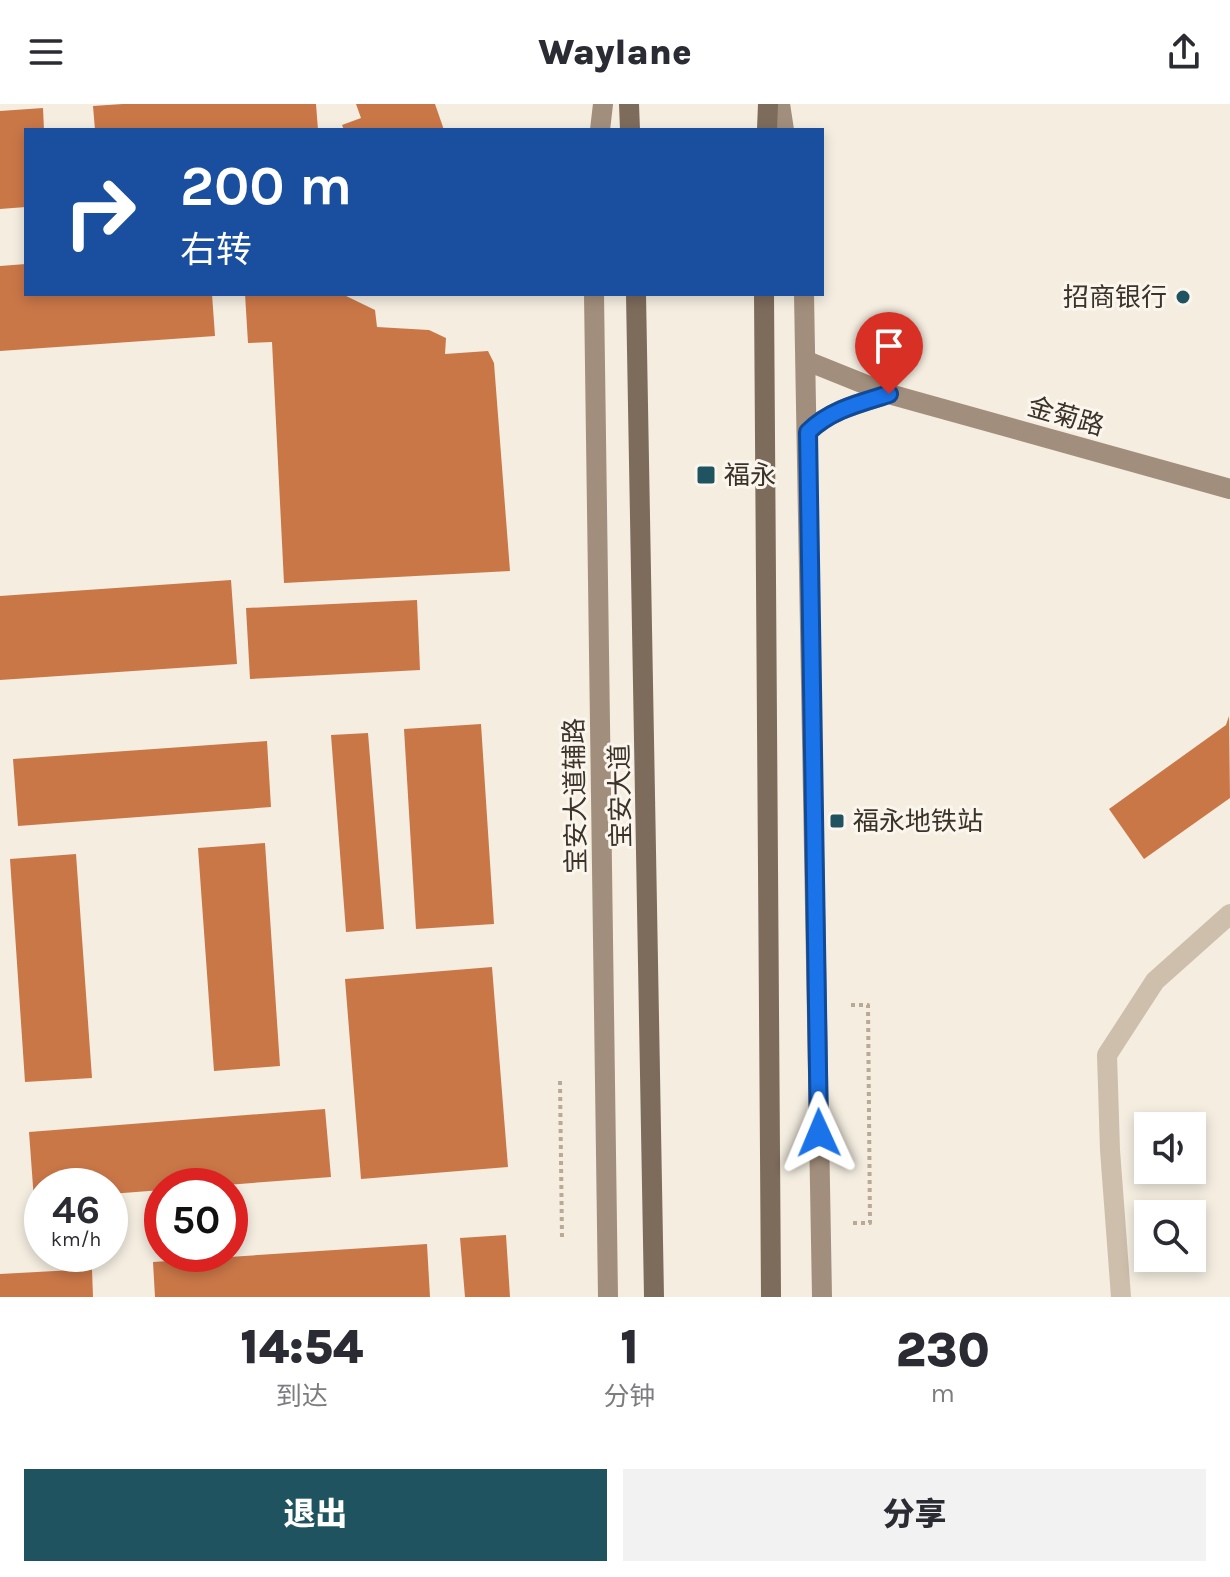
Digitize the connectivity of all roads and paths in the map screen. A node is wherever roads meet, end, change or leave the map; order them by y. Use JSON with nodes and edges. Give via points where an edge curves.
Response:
{"nodes":[{"id":1,"x":603,"y":104,"type":"edge"},
{"id":2,"x":629,"y":104,"type":"edge"},
{"id":3,"x":768,"y":104,"type":"edge"},
{"id":4,"x":780,"y":104,"type":"edge"},
{"id":5,"x":600,"y":128,"type":"edge"},
{"id":6,"x":630,"y":128,"type":"edge"},
{"id":7,"x":767,"y":128,"type":"edge"},
{"id":8,"x":784,"y":128,"type":"edge"},
{"id":9,"x":594,"y":296,"type":"edge"},
{"id":10,"x":636,"y":296,"type":"edge"},
{"id":11,"x":764,"y":296,"type":"edge"},
{"id":12,"x":804,"y":296,"type":"edge"},
{"id":13,"x":807,"y":361,"type":"junction"},
{"id":14,"x":889,"y":394,"type":"junction"},
{"id":15,"x":808,"y":432,"type":"junction"},
{"id":16,"x":1230,"y":489,"type":"edge"},
{"id":17,"x":1230,"y":914,"type":"edge"},
{"id":18,"x":851,"y":1005,"type":"dead end"},
{"id":19,"x":560,"y":1081,"type":"dead end"},
{"id":20,"x":852,"y":1223,"type":"dead end"},
{"id":21,"x":562,"y":1238,"type":"dead end"},
{"id":22,"x":608,"y":1297,"type":"edge"},
{"id":23,"x":654,"y":1297,"type":"edge"},
{"id":24,"x":771,"y":1297,"type":"edge"},
{"id":25,"x":822,"y":1297,"type":"edge"},
{"id":26,"x":1121,"y":1297,"type":"edge"}],
"edges":[{"from":1,"to":5,"type":"main road"},
{"from":2,"to":6,"type":"main road"},
{"from":3,"to":7,"type":"main road"},
{"from":4,"to":8,"type":"main road"},
{"from":9,"to":22,"type":"main road","name":"宝安大道辅路"},
{"from":10,"to":23,"type":"main road","name":"宝安大道"},
{"from":11,"to":24,"type":"main road"},
{"from":12,"to":13,"type":"main road"},
{"from":13,"to":14,"type":"main road","name":"金菊路"},
{"from":13,"to":15,"type":"main road"},
{"from":14,"to":15,"type":"main road","via":[[837,411]]},
{"from":14,"to":16,"type":"main road","name":"金菊路"},
{"from":15,"to":25,"type":"main road"},
{"from":17,"to":26,"type":"street","via":[[1155,981],[1107,1055]]},
{"from":18,"to":20,"type":"path","via":[[868,1005],[870,1223]]},
{"from":19,"to":21,"type":"path"}]}
